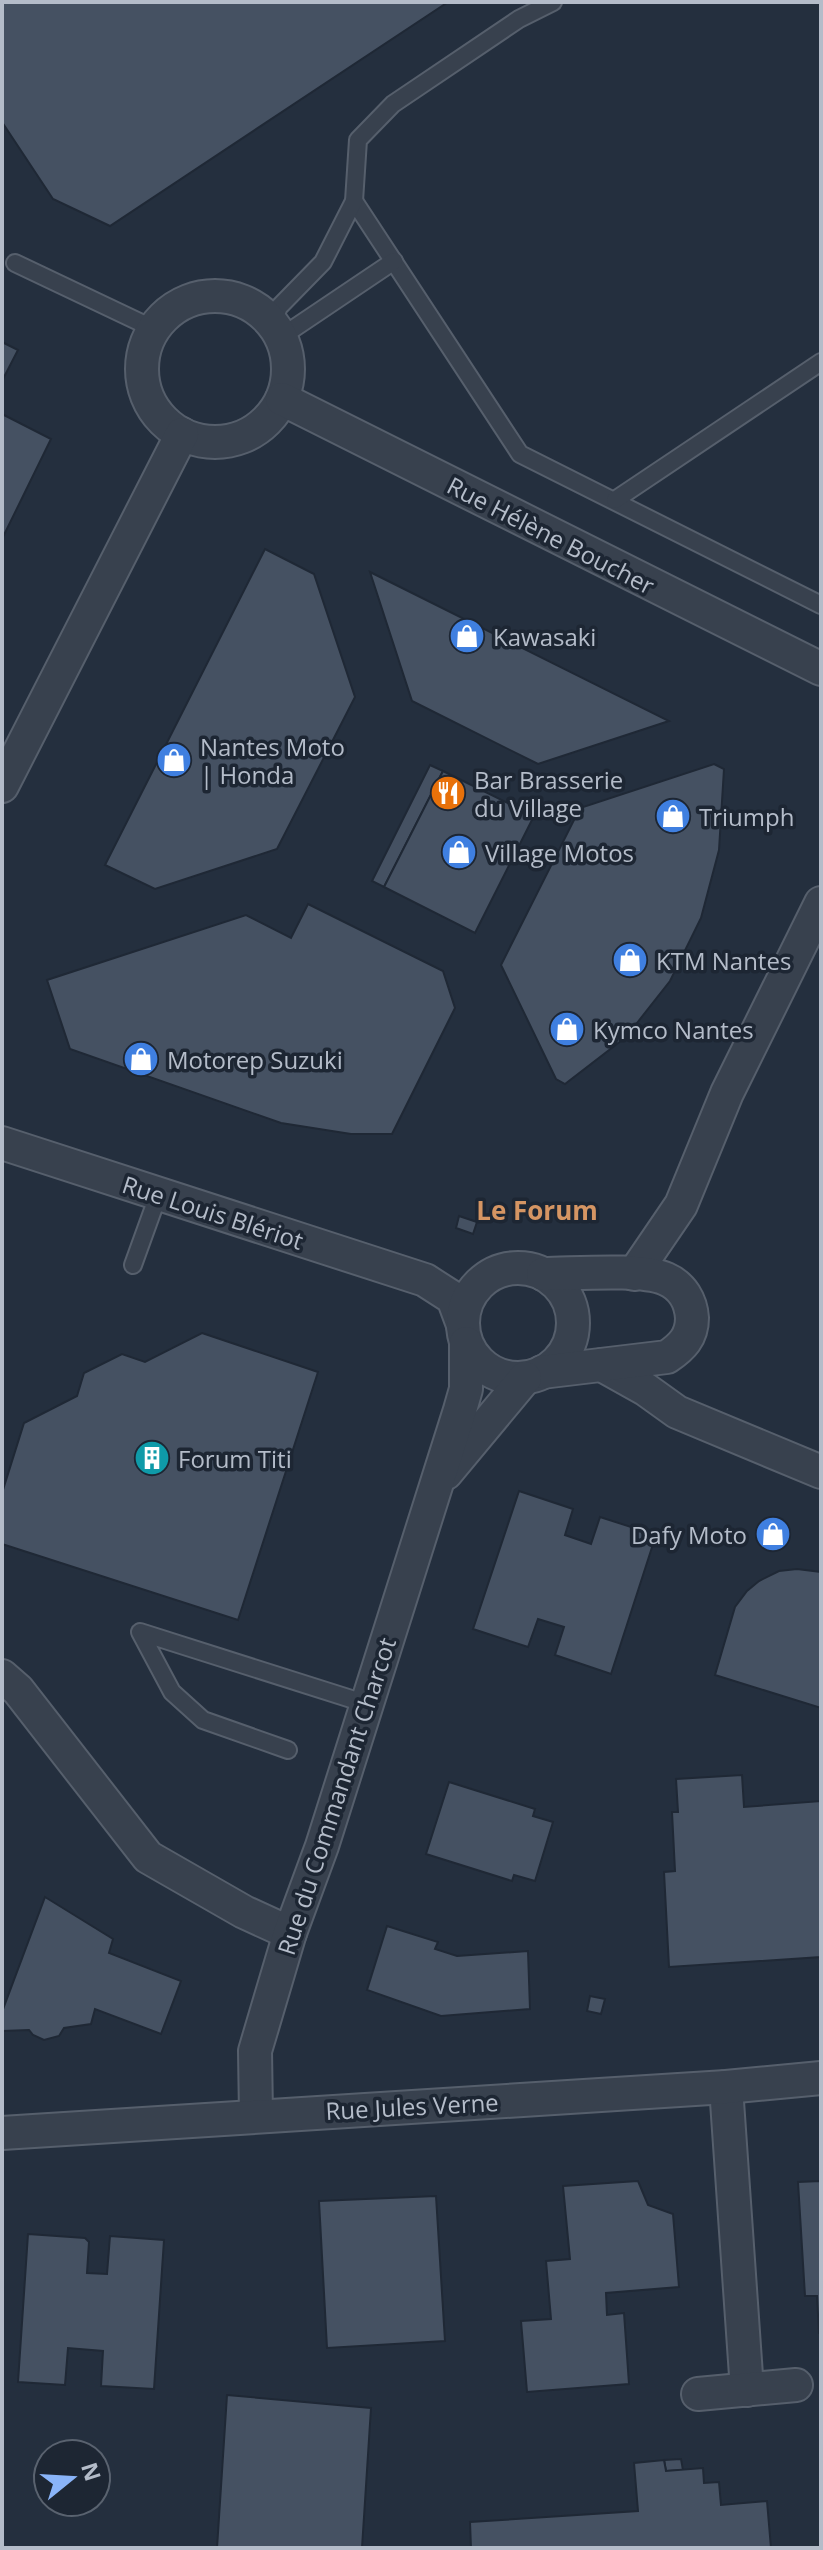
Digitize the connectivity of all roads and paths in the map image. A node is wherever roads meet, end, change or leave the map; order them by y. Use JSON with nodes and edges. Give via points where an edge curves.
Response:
{"nodes":[{"id":1,"x":553,"y":2,"type":"edge"},
{"id":2,"x":354,"y":201,"type":"junction"},
{"id":3,"x":394,"y":261,"type":"junction"},
{"id":4,"x":15,"y":263,"type":"dead end"},
{"id":5,"x":154,"y":329,"type":"junction"},
{"id":6,"x":277,"y":330,"type":"junction"},
{"id":7,"x":821,"y":362,"type":"edge"},
{"id":8,"x":282,"y":399,"type":"junction"},
{"id":9,"x":182,"y":434,"type":"junction"},
{"id":10,"x":615,"y":500,"type":"junction"},
{"id":11,"x":821,"y":605,"type":"edge"},
{"id":12,"x":821,"y":669,"type":"edge"},
{"id":13,"x":2,"y":786,"type":"edge"},
{"id":14,"x":821,"y":903,"type":"edge"},
{"id":15,"x":2,"y":1143,"type":"edge"},
{"id":16,"x":159,"y":1193,"type":"junction"},
{"id":17,"x":681,"y":1205,"type":"junction"},
{"id":18,"x":133,"y":1265,"type":"dead end"},
{"id":19,"x":543,"y":1274,"type":"junction"},
{"id":20,"x":634,"y":1274,"type":"junction"},
{"id":21,"x":486,"y":1278,"type":"junction"},
{"id":22,"x":425,"y":1280,"type":"junction"},
{"id":23,"x":686,"y":1295,"type":"junction"},
{"id":24,"x":465,"y":1334,"type":"junction"},
{"id":25,"x":680,"y":1349,"type":"junction"},
{"id":26,"x":602,"y":1365,"type":"junction"},
{"id":27,"x":533,"y":1375,"type":"junction"},
{"id":28,"x":677,"y":1412,"type":"junction"},
{"id":29,"x":821,"y":1472,"type":"edge"},
{"id":30,"x":438,"y":1481,"type":"junction"},
{"id":31,"x":2,"y":1676,"type":"edge"},
{"id":32,"x":367,"y":1704,"type":"junction"},
{"id":33,"x":288,"y":1750,"type":"dead end"},
{"id":34,"x":290,"y":1933,"type":"junction"},
{"id":35,"x":821,"y":2078,"type":"edge"},
{"id":36,"x":726,"y":2087,"type":"junction"},
{"id":37,"x":256,"y":2115,"type":"junction"},
{"id":38,"x":2,"y":2133,"type":"edge"},
{"id":39,"x":796,"y":2385,"type":"dead end"},
{"id":40,"x":747,"y":2390,"type":"junction"},
{"id":41,"x":698,"y":2394,"type":"dead end"}],
"edges":[{"from":1,"to":2,"type":"lane","via":[[393,104],[358,140]]},
{"from":2,"to":3,"type":"lane"},
{"from":2,"to":6,"type":"lane","via":[[323,262],[279,307]]},
{"from":3,"to":6,"type":"lane"},
{"from":3,"to":10,"type":"lane","via":[[520,454]]},
{"from":4,"to":5,"type":"lane"},
{"from":5,"to":6,"type":"street","via":[[173,309],[211,296],[251,305]]},
{"from":5,"to":9,"type":"street","via":[[143,354],[143,381],[153,407]]},
{"from":6,"to":8,"type":"street","via":[[289,368]]},
{"from":7,"to":10,"type":"lane"},
{"from":8,"to":9,"type":"street","via":[[267,421],[234,440],[207,441]]},
{"from":8,"to":12,"type":"street","name":"Rue Hélène Boucher"},
{"from":9,"to":13,"type":"street"},
{"from":10,"to":11,"type":"lane"},
{"from":14,"to":17,"type":"street","via":[[727,1093]]},
{"from":15,"to":16,"type":"street","name":"Rue Louis Blériot"},
{"from":16,"to":18,"type":"lane"},
{"from":16,"to":22,"type":"street","name":"Rue Louis Blériot"},
{"from":17,"to":20,"type":"street"},
{"from":17,"to":23,"type":"street","via":[[676,1249]]},
{"from":19,"to":20,"type":"street"},
{"from":19,"to":21,"type":"street","via":[[508,1269]]},
{"from":19,"to":27,"type":"street","via":[[562,1290],[572,1312],[572,1336],[561,1357]]},
{"from":20,"to":23,"type":"street","via":[[663,1277]]},
{"from":21,"to":22,"type":"street","name":"Rue Louis Blériot","via":[[459,1273]]},
{"from":21,"to":24,"type":"street","via":[[469,1298]]},
{"from":22,"to":24,"type":"street","name":"Rue Louis Blériot","via":[[453,1298]]},
{"from":23,"to":25,"type":"street","via":[[692,1323]]},
{"from":24,"to":27,"type":"street","via":[[480,1363],[490,1370],[512,1378]]},
{"from":24,"to":30,"type":"street","name":"Rue du Commandant Charcot","via":[[466,1389]]},
{"from":25,"to":26,"type":"street","via":[[653,1361]]},
{"from":25,"to":28,"type":"street","via":[[674,1384]]},
{"from":26,"to":27,"type":"street"},
{"from":26,"to":28,"type":"street"},
{"from":27,"to":30,"type":"street","name":"Rue du Commandant Charcot"},
{"from":28,"to":29,"type":"street"},
{"from":30,"to":32,"type":"street","name":"Rue du Commandant Charcot"},
{"from":31,"to":34,"type":"street","via":[[148,1857]]},
{"from":32,"to":33,"type":"lane","via":[[140,1632],[172,1692],[203,1720]]},
{"from":32,"to":34,"type":"street","name":"Rue du Commandant Charcot"},
{"from":34,"to":37,"type":"street","name":"Rue du Commandant Charcot","via":[[255,2051]]},
{"from":35,"to":36,"type":"street","name":"Rue Jules Verne"},
{"from":36,"to":37,"type":"street","name":"Rue Jules Verne"},
{"from":36,"to":40,"type":"street"},
{"from":37,"to":38,"type":"street","name":"Rue Jules Verne"},
{"from":39,"to":40,"type":"street"},
{"from":40,"to":41,"type":"street"}]}
